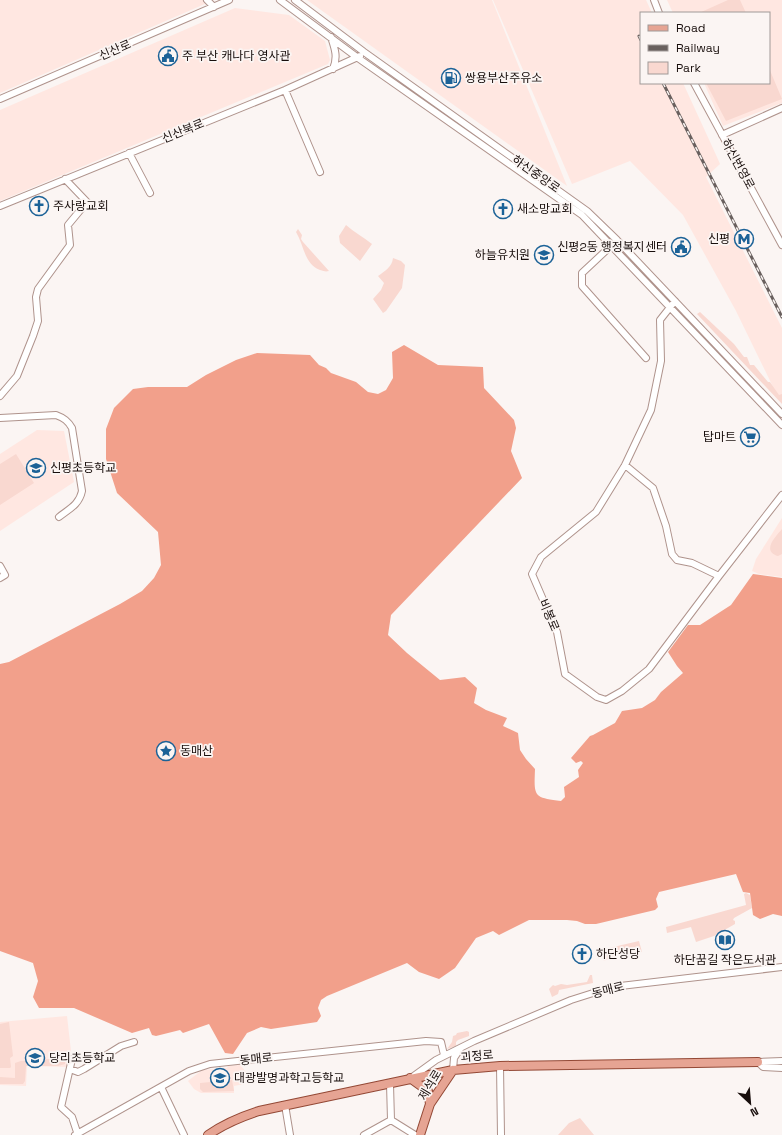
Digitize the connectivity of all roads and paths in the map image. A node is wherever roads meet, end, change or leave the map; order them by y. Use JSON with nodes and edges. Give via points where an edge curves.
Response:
{"nodes":[{"id":1,"x":207,"y":0,"type":"edge"},
{"id":2,"x":229,"y":0,"type":"edge"},
{"id":3,"x":280,"y":0,"type":"edge"},
{"id":4,"x":295,"y":0,"type":"edge"},
{"id":5,"x":654,"y":0,"type":"edge"},
{"id":6,"x":214,"y":7,"type":"junction"},
{"id":7,"x":659,"y":12,"type":"edge"},
{"id":8,"x":330,"y":37,"type":"junction"},
{"id":9,"x":364,"y":52,"type":"junction"},
{"id":10,"x":358,"y":58,"type":"junction"},
{"id":11,"x":333,"y":69,"type":"junction"},
{"id":12,"x":695,"y":84,"type":"edge"},
{"id":13,"x":285,"y":90,"type":"junction"},
{"id":14,"x":0,"y":99,"type":"edge"},
{"id":15,"x":782,"y":108,"type":"edge"},
{"id":16,"x":722,"y":135,"type":"junction"},
{"id":17,"x":129,"y":153,"type":"junction"},
{"id":18,"x":320,"y":172,"type":"dead end"},
{"id":19,"x":65,"y":179,"type":"junction"},
{"id":20,"x":150,"y":193,"type":"dead end"},
{"id":21,"x":0,"y":206,"type":"edge"},
{"id":22,"x":587,"y":211,"type":"junction"},
{"id":23,"x":582,"y":215,"type":"junction"},
{"id":24,"x":618,"y":240,"type":"junction"},
{"id":25,"x":782,"y":245,"type":"edge"},
{"id":26,"x":610,"y":247,"type":"junction"},
{"id":27,"x":675,"y":301,"type":"junction"},
{"id":28,"x":669,"y":308,"type":"junction"},
{"id":29,"x":646,"y":358,"type":"dead end"},
{"id":30,"x":0,"y":396,"type":"edge"},
{"id":31,"x":782,"y":414,"type":"edge"},
{"id":32,"x":0,"y":418,"type":"edge"},
{"id":33,"x":782,"y":425,"type":"edge"},
{"id":34,"x":625,"y":465,"type":"junction"},
{"id":35,"x":782,"y":495,"type":"edge"},
{"id":36,"x":59,"y":517,"type":"dead end"},
{"id":37,"x":0,"y":566,"type":"edge"},
{"id":38,"x":719,"y":576,"type":"junction"},
{"id":39,"x":0,"y":578,"type":"edge"},
{"id":40,"x":782,"y":967,"type":"edge"},
{"id":41,"x":134,"y":1042,"type":"dead end"},
{"id":42,"x":460,"y":1049,"type":"junction"},
{"id":43,"x":444,"y":1055,"type":"junction"},
{"id":44,"x":72,"y":1059,"type":"dead end"},
{"id":45,"x":758,"y":1062,"type":"junction"},
{"id":46,"x":782,"y":1062,"type":"edge"},
{"id":47,"x":500,"y":1066,"type":"junction"},
{"id":48,"x":782,"y":1068,"type":"edge"},
{"id":49,"x":70,"y":1069,"type":"junction"},
{"id":50,"x":453,"y":1070,"type":"junction"},
{"id":51,"x":410,"y":1078,"type":"junction"},
{"id":52,"x":390,"y":1084,"type":"junction"},
{"id":53,"x":161,"y":1087,"type":"junction"},
{"id":54,"x":430,"y":1104,"type":"junction"},
{"id":55,"x":285,"y":1105,"type":"junction"},
{"id":56,"x":391,"y":1120,"type":"junction"},
{"id":57,"x":77,"y":1134,"type":"edge"},
{"id":58,"x":184,"y":1135,"type":"edge"},
{"id":59,"x":208,"y":1135,"type":"edge"},
{"id":60,"x":290,"y":1135,"type":"edge"},
{"id":61,"x":364,"y":1135,"type":"edge"},
{"id":62,"x":415,"y":1135,"type":"edge"},
{"id":63,"x":420,"y":1135,"type":"edge"},
{"id":64,"x":501,"y":1135,"type":"edge"}],
"edges":[{"from":1,"to":6,"type":"street"},
{"from":2,"to":6,"type":"street","name":"신산로"},
{"from":3,"to":8,"type":"street"},
{"from":4,"to":9,"type":"street","name":"하신중앙로"},
{"from":5,"to":7,"type":"street"},
{"from":6,"to":14,"type":"street","name":"신산로"},
{"from":8,"to":10,"type":"street"},
{"from":8,"to":11,"type":"street","via":[[336,51]]},
{"from":9,"to":10,"type":"street","name":"신산북로"},
{"from":9,"to":22,"type":"street","name":"하신중앙로"},
{"from":10,"to":11,"type":"street","name":"신산북로"},
{"from":10,"to":23,"type":"street"},
{"from":11,"to":13,"type":"street","name":"신산북로"},
{"from":12,"to":16,"type":"street","name":"하신번영로"},
{"from":13,"to":17,"type":"street","name":"신산북로"},
{"from":13,"to":18,"type":"street"},
{"from":15,"to":16,"type":"street"},
{"from":16,"to":25,"type":"street","name":"하신번영로"},
{"from":17,"to":19,"type":"street","name":"신산북로"},
{"from":17,"to":20,"type":"street"},
{"from":19,"to":21,"type":"street","name":"신산북로"},
{"from":19,"to":30,"type":"street","via":[[87,202],[68,225],[70,245],[38,289],[38,321],[33,336],[17,376]]},
{"from":22,"to":23,"type":"street"},
{"from":22,"to":24,"type":"street","name":"하신중앙로"},
{"from":23,"to":26,"type":"street"},
{"from":24,"to":26,"type":"street"},
{"from":24,"to":27,"type":"street","name":"하신중앙로"},
{"from":26,"to":28,"type":"street"},
{"from":26,"to":29,"type":"street","via":[[582,272],[582,286]]},
{"from":27,"to":28,"type":"street","name":"비봉로"},
{"from":27,"to":31,"type":"street","name":"하신중앙로"},
{"from":28,"to":33,"type":"street"},
{"from":28,"to":34,"type":"street","name":"비봉로","via":[[660,320],[661,361],[651,410]]},
{"from":32,"to":36,"type":"street","via":[[56,415],[68,422],[72,428],[81,499]]},
{"from":34,"to":38,"type":"street","via":[[653,488],[672,554],[677,560],[692,563]]},
{"from":34,"to":38,"type":"street","name":"비봉로","via":[[596,512],[541,557],[532,574],[557,632],[564,674],[597,697],[606,700],[622,691],[649,669]]},
{"from":35,"to":38,"type":"street","name":"비봉로"},
{"from":37,"to":39,"type":"street","via":[[5,575]]},
{"from":40,"to":42,"type":"street","name":"동매로","via":[[612,987],[571,1000]]},
{"from":41,"to":49,"type":"street","via":[[121,1046],[78,1072]]},
{"from":42,"to":43,"type":"street","name":"동매로"},
{"from":42,"to":50,"type":"street","via":[[454,1058]]},
{"from":43,"to":51,"type":"street","name":"동매로"},
{"from":43,"to":53,"type":"street","name":"동매로","via":[[441,1042],[426,1041],[210,1064],[189,1071]]},
{"from":44,"to":49,"type":"street"},
{"from":45,"to":46,"type":"street","name":"괴정로"},
{"from":45,"to":47,"type":"main road","name":"괴정로"},
{"from":45,"to":48,"type":"street","name":"괴정로","via":[[763,1067]]},
{"from":47,"to":50,"type":"main road","name":"괴정로"},
{"from":47,"to":64,"type":"street"},
{"from":49,"to":57,"type":"street","via":[[61,1107],[72,1117]]},
{"from":50,"to":51,"type":"main road","name":"괴정로"},
{"from":50,"to":54,"type":"main road","name":"제석로"},
{"from":51,"to":52,"type":"main road","name":"괴정로"},
{"from":51,"to":54,"type":"main road","via":[[428,1091]]},
{"from":52,"to":55,"type":"main road","name":"괴정로"},
{"from":52,"to":56,"type":"street"},
{"from":53,"to":57,"type":"street","name":"동매로"},
{"from":53,"to":58,"type":"street"},
{"from":54,"to":63,"type":"main road","name":"제석로"},
{"from":55,"to":59,"type":"main road","name":"괴정로","via":[[242,1116]]},
{"from":55,"to":60,"type":"street"},
{"from":56,"to":61,"type":"street"},
{"from":56,"to":62,"type":"street"}]}
